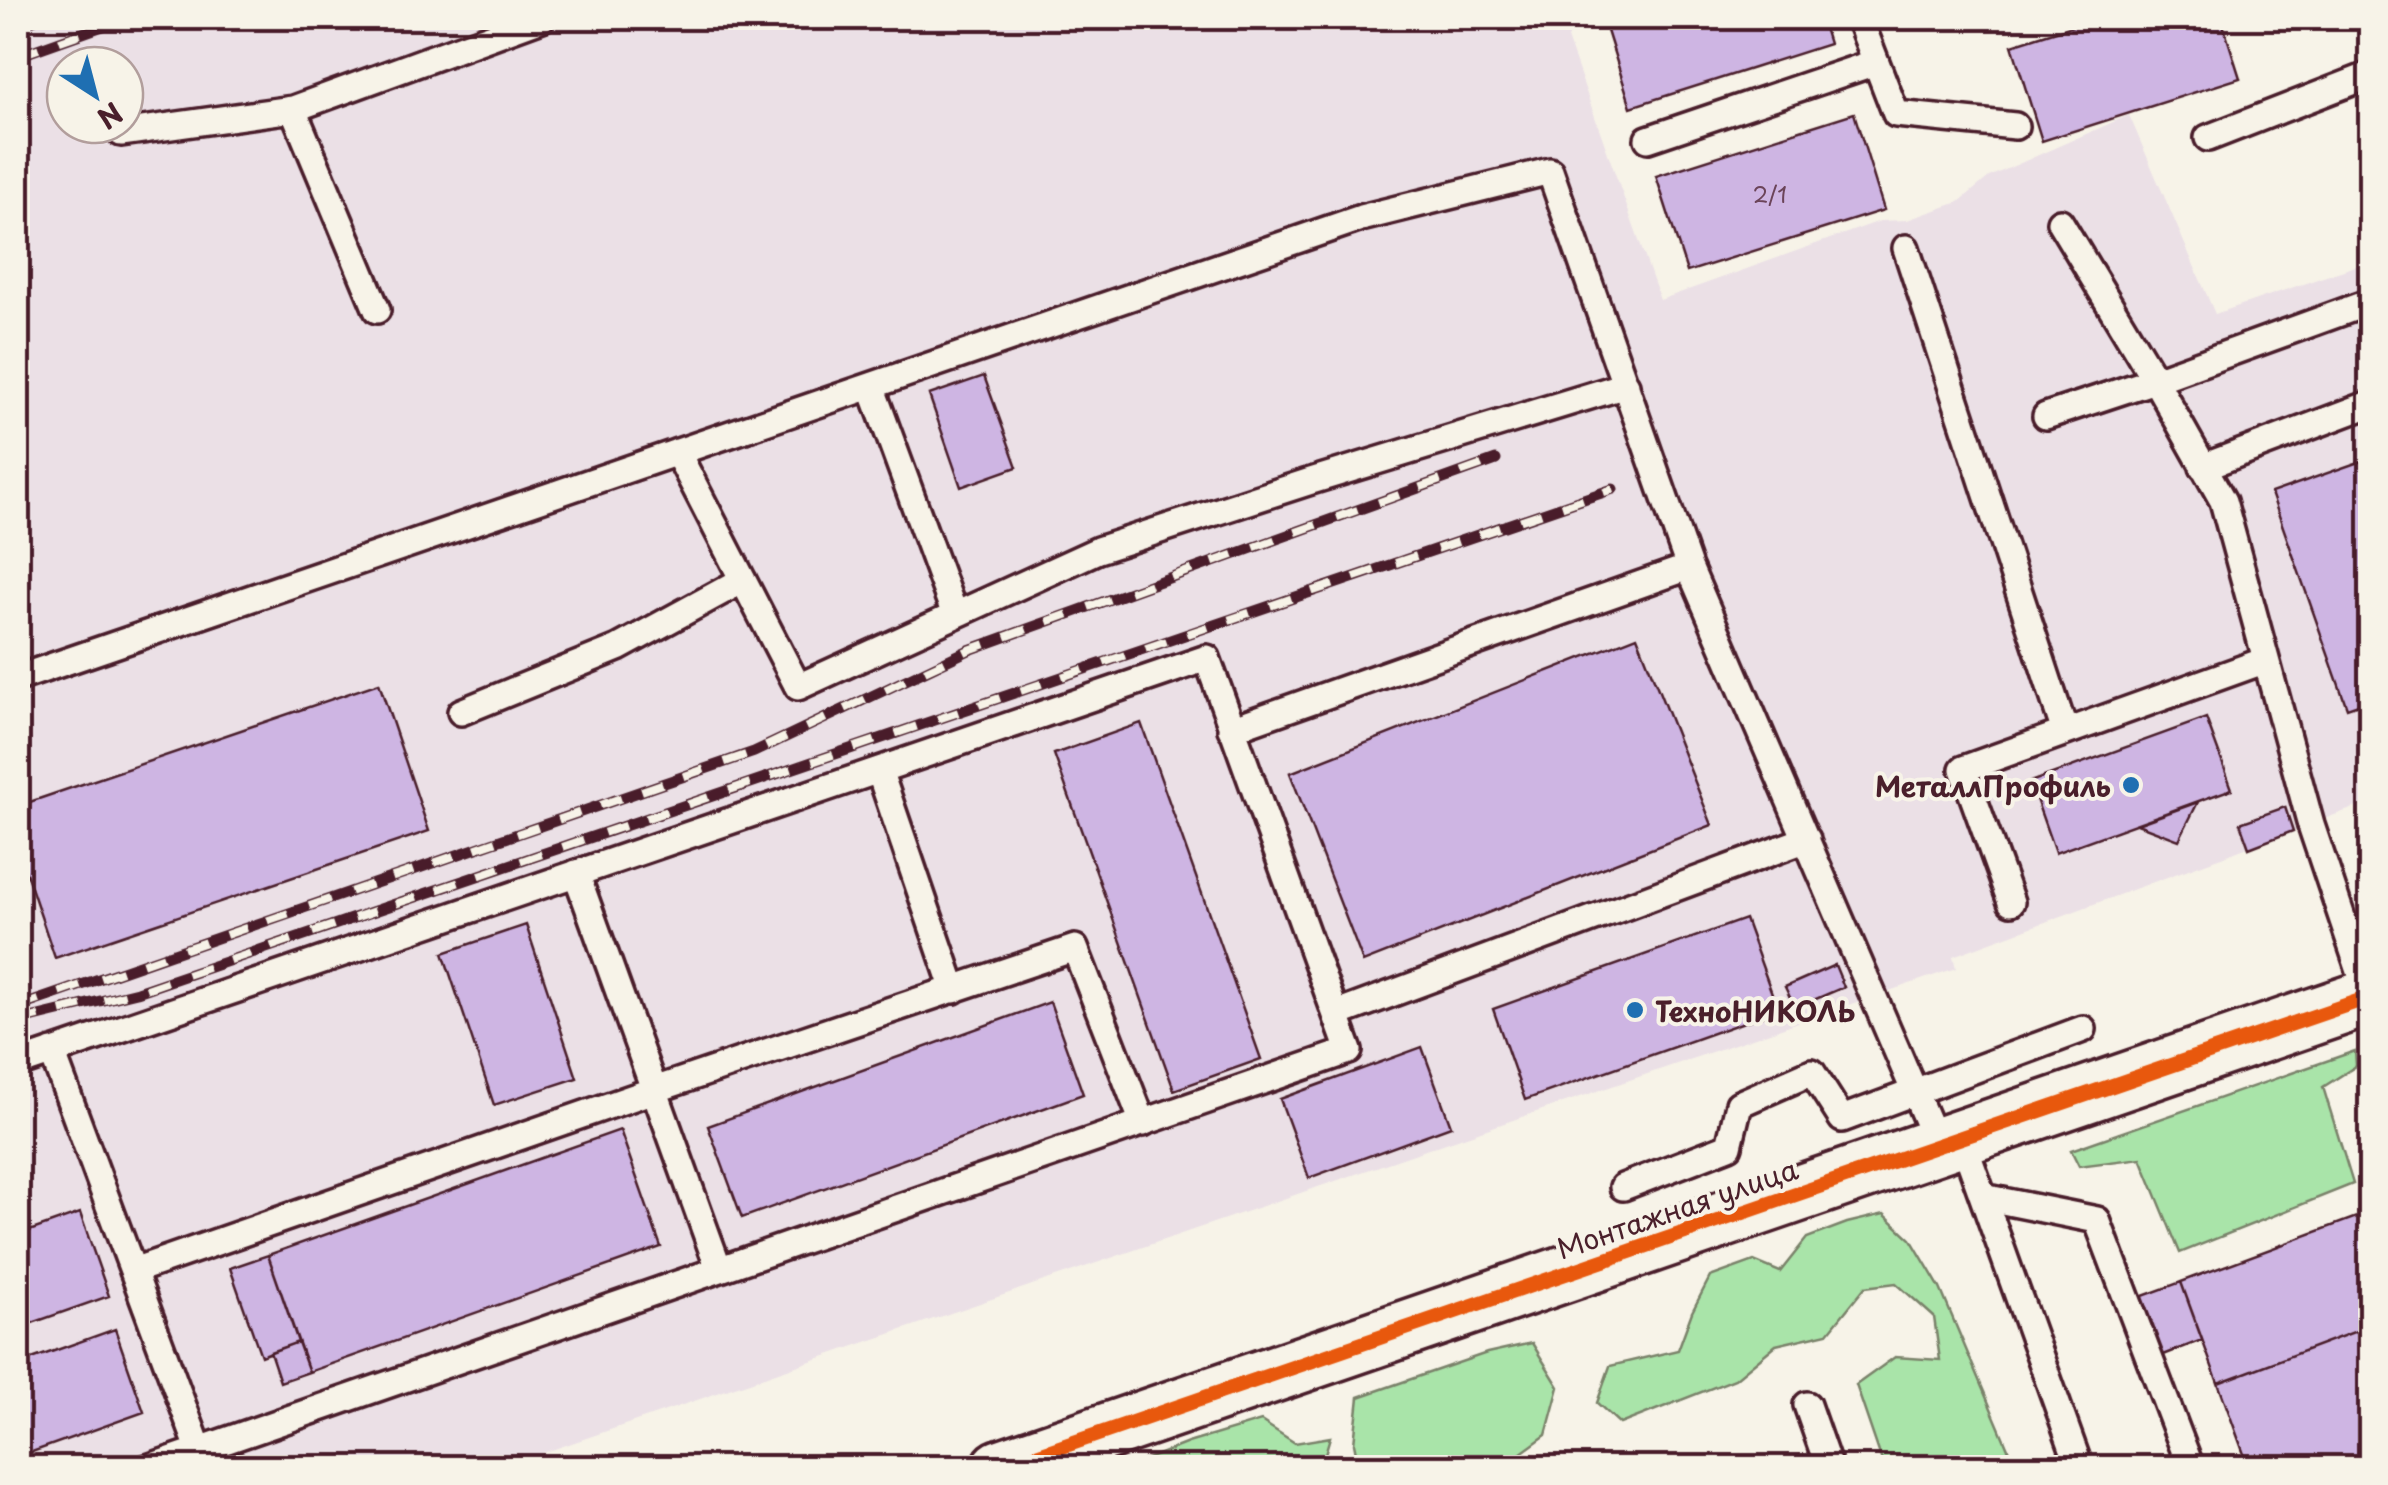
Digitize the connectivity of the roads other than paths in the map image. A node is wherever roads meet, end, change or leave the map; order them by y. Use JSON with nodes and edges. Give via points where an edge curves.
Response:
{"nodes":[{"id":1,"x":542,"y":18,"type":"edge"},
{"id":2,"x":1860,"y":18,"type":"edge"},
{"id":3,"x":1876,"y":62,"type":"junction"},
{"id":4,"x":2370,"y":75,"type":"edge"},
{"id":5,"x":293,"y":109,"type":"junction"},
{"id":6,"x":2015,"y":126,"type":"dead end"},
{"id":7,"x":145,"y":130,"type":"edge"},
{"id":8,"x":2208,"y":138,"type":"dead end"},
{"id":9,"x":1648,"y":139,"type":"dead end"},
{"id":10,"x":2060,"y":222,"type":"dead end"},
{"id":11,"x":1906,"y":248,"type":"dead end"},
{"id":12,"x":2370,"y":302,"type":"edge"},
{"id":13,"x":377,"y":310,"type":"dead end"},
{"id":14,"x":2155,"y":380,"type":"junction"},
{"id":15,"x":1626,"y":385,"type":"junction"},
{"id":16,"x":871,"y":386,"type":"junction"},
{"id":17,"x":2370,"y":404,"type":"edge"},
{"id":18,"x":2046,"y":416,"type":"dead end"},
{"id":19,"x":677,"y":452,"type":"junction"},
{"id":20,"x":2203,"y":468,"type":"junction"},
{"id":21,"x":1690,"y":567,"type":"junction"},
{"id":22,"x":743,"y":580,"type":"junction"},
{"id":23,"x":956,"y":615,"type":"junction"},
{"id":24,"x":2266,"y":660,"type":"junction"},
{"id":25,"x":18,"y":678,"type":"edge"},
{"id":26,"x":461,"y":712,"type":"dead end"},
{"id":27,"x":1231,"y":729,"type":"junction"},
{"id":28,"x":2065,"y":732,"type":"junction"},
{"id":29,"x":879,"y":770,"type":"junction"},
{"id":30,"x":1807,"y":839,"type":"junction"},
{"id":31,"x":576,"y":874,"type":"junction"},
{"id":32,"x":2011,"y":902,"type":"dead end"},
{"id":33,"x":954,"y":990,"type":"junction"},
{"id":34,"x":2370,"y":998,"type":"edge"},
{"id":35,"x":1336,"y":1014,"type":"junction"},
{"id":36,"x":2083,"y":1029,"type":"dead end"},
{"id":37,"x":52,"y":1052,"type":"junction"},
{"id":38,"x":18,"y":1064,"type":"edge"},
{"id":39,"x":654,"y":1090,"type":"junction"},
{"id":40,"x":1914,"y":1091,"type":"junction"},
{"id":41,"x":1143,"y":1123,"type":"junction"},
{"id":42,"x":1949,"y":1140,"type":"junction"},
{"id":43,"x":1623,"y":1187,"type":"dead end"},
{"id":44,"x":1983,"y":1197,"type":"junction"},
{"id":45,"x":719,"y":1269,"type":"junction"},
{"id":46,"x":133,"y":1271,"type":"junction"},
{"id":47,"x":1807,"y":1405,"type":"dead end"},
{"id":48,"x":199,"y":1449,"type":"junction"},
{"id":49,"x":147,"y":1468,"type":"edge"},
{"id":50,"x":1000,"y":1468,"type":"edge"},
{"id":51,"x":1829,"y":1468,"type":"edge"},
{"id":52,"x":2080,"y":1468,"type":"edge"},
{"id":53,"x":2190,"y":1468,"type":"edge"}],
"edges":[{"from":1,"to":5,"type":"lane"},
{"from":2,"to":3,"type":"lane"},
{"from":3,"to":6,"type":"lane","via":[[1896,114]]},
{"from":3,"to":9,"type":"lane"},
{"from":4,"to":8,"type":"lane"},
{"from":5,"to":7,"type":"lane"},
{"from":5,"to":13,"type":"lane"},
{"from":10,"to":14,"type":"lane"},
{"from":11,"to":28,"type":"lane"},
{"from":12,"to":14,"type":"lane"},
{"from":14,"to":18,"type":"lane"},
{"from":14,"to":20,"type":"lane"},
{"from":15,"to":16,"type":"lane","via":[[1550,170],[1361,218]]},
{"from":15,"to":21,"type":"lane"},
{"from":15,"to":23,"type":"lane","via":[[1098,550]]},
{"from":16,"to":19,"type":"lane"},
{"from":16,"to":23,"type":"lane"},
{"from":17,"to":20,"type":"lane"},
{"from":19,"to":22,"type":"lane"},
{"from":19,"to":25,"type":"lane"},
{"from":20,"to":24,"type":"lane","via":[[2223,501]]},
{"from":21,"to":27,"type":"lane"},
{"from":21,"to":30,"type":"lane"},
{"from":22,"to":23,"type":"lane","via":[[798,687]]},
{"from":22,"to":26,"type":"lane","via":[[618,648]]},
{"from":24,"to":28,"type":"lane"},
{"from":24,"to":34,"type":"lane","via":[[2311,825]]},
{"from":27,"to":29,"type":"lane","via":[[1206,658]]},
{"from":27,"to":35,"type":"lane"},
{"from":28,"to":32,"type":"lane","via":[[1963,769]]},
{"from":29,"to":31,"type":"lane"},
{"from":29,"to":33,"type":"lane"},
{"from":30,"to":35,"type":"lane"},
{"from":30,"to":40,"type":"lane"},
{"from":31,"to":37,"type":"lane"},
{"from":31,"to":39,"type":"lane"},
{"from":33,"to":39,"type":"lane"},
{"from":33,"to":41,"type":"lane","via":[[1076,948]]},
{"from":34,"to":42,"type":"street","name":"Монтажная улица"},
{"from":35,"to":41,"type":"lane","via":[[1349,1051]]},
{"from":36,"to":40,"type":"lane"},
{"from":37,"to":38,"type":"lane"},
{"from":37,"to":46,"type":"lane"},
{"from":39,"to":45,"type":"lane"},
{"from":39,"to":46,"type":"lane"},
{"from":40,"to":42,"type":"lane"},
{"from":40,"to":43,"type":"lane","via":[[1842,1118],[1812,1072],[1739,1104],[1729,1146]]},
{"from":41,"to":45,"type":"lane"},
{"from":42,"to":44,"type":"lane"},
{"from":42,"to":50,"type":"street","name":"Монтажная улица"},
{"from":44,"to":52,"type":"lane"},
{"from":44,"to":53,"type":"lane","via":[[2096,1220]]},
{"from":45,"to":48,"type":"lane"},
{"from":46,"to":48,"type":"lane"},
{"from":47,"to":51,"type":"lane"},
{"from":48,"to":49,"type":"lane"}]}
